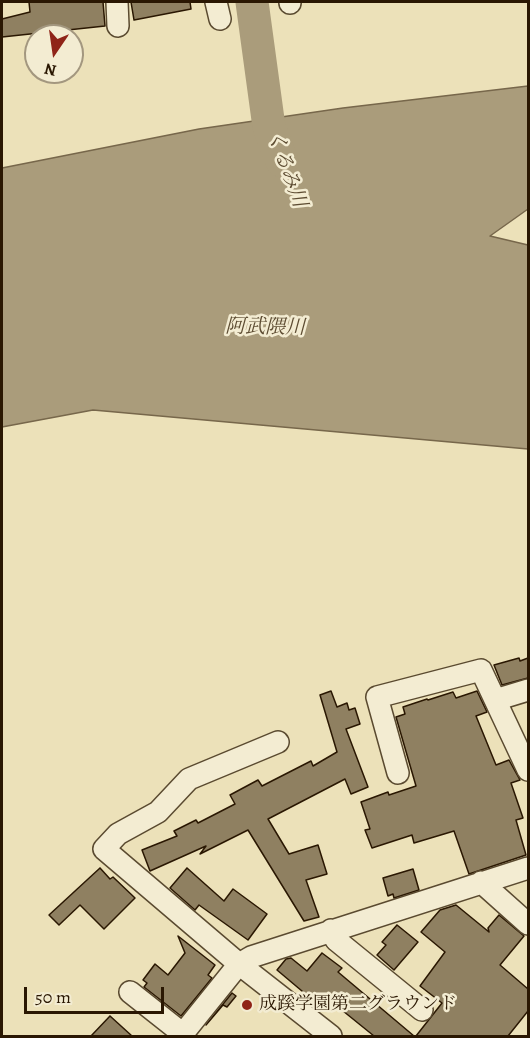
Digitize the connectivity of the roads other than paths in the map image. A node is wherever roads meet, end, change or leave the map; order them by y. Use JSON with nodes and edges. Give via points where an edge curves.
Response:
{"nodes":[{"id":1,"x":117,"y":2,"type":"edge"},
{"id":2,"x":118,"y":26,"type":"dead end"},
{"id":3,"x":528,"y":690,"type":"edge"},
{"id":4,"x":495,"y":700,"type":"junction"},
{"id":5,"x":278,"y":742,"type":"dead end"},
{"id":6,"x":528,"y":770,"type":"edge"},
{"id":7,"x":398,"y":774,"type":"dead end"},
{"id":8,"x":528,"y":868,"type":"edge"},
{"id":9,"x":481,"y":882,"type":"junction"},
{"id":10,"x":528,"y":924,"type":"edge"},
{"id":11,"x":331,"y":930,"type":"junction"},
{"id":12,"x":239,"y":964,"type":"junction"},
{"id":13,"x":130,"y":992,"type":"dead end"},
{"id":14,"x":422,"y":1010,"type":"dead end"},
{"id":15,"x":182,"y":1035,"type":"edge"},
{"id":16,"x":331,"y":1036,"type":"edge"}],
"edges":[{"from":1,"to":2,"type":"street"},
{"from":3,"to":4,"type":"street"},
{"from":4,"to":6,"type":"street"},
{"from":4,"to":7,"type":"street","via":[[480,670],[377,696]]},
{"from":5,"to":12,"type":"street","via":[[189,779],[158,812],[118,834],[104,849]]},
{"from":8,"to":9,"type":"street"},
{"from":9,"to":10,"type":"street"},
{"from":9,"to":11,"type":"street"},
{"from":11,"to":12,"type":"street"},
{"from":11,"to":14,"type":"street","via":[[336,940]]},
{"from":12,"to":15,"type":"street"},
{"from":12,"to":16,"type":"street"},
{"from":13,"to":15,"type":"street"}]}
